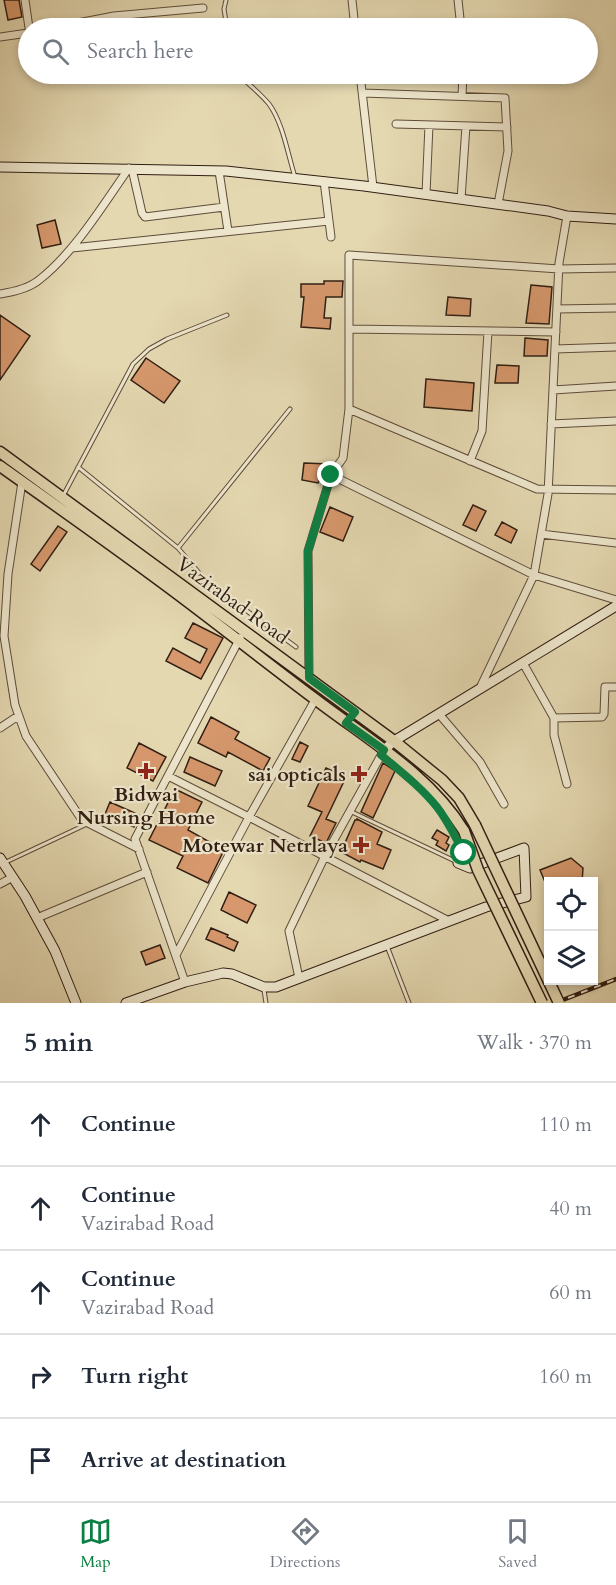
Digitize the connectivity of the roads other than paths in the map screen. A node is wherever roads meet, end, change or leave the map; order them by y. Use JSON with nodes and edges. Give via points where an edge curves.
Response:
{"nodes":[{"id":1,"x":25,"y":0,"type":"edge"},
{"id":2,"x":226,"y":0,"type":"edge"},
{"id":3,"x":352,"y":0,"type":"edge"},
{"id":4,"x":458,"y":0,"type":"edge"},
{"id":5,"x":203,"y":8,"type":"dead end"},
{"id":6,"x":28,"y":18,"type":"edge"},
{"id":7,"x":104,"y":18,"type":"edge"},
{"id":8,"x":225,"y":18,"type":"edge"},
{"id":9,"x":354,"y":18,"type":"edge"},
{"id":10,"x":460,"y":18,"type":"edge"},
{"id":11,"x":18,"y":34,"type":"edge"},
{"id":12,"x":0,"y":37,"type":"edge"},
{"id":13,"x":248,"y":84,"type":"edge"},
{"id":14,"x":362,"y":84,"type":"edge"},
{"id":15,"x":463,"y":84,"type":"edge"},
{"id":16,"x":363,"y":93,"type":"junction"},
{"id":17,"x":462,"y":96,"type":"junction"},
{"id":18,"x":396,"y":124,"type":"dead end"},
{"id":19,"x":429,"y":125,"type":"junction"},
{"id":20,"x":466,"y":126,"type":"junction"},
{"id":21,"x":507,"y":127,"type":"junction"},
{"id":22,"x":0,"y":167,"type":"edge"},
{"id":23,"x":131,"y":169,"type":"junction"},
{"id":24,"x":219,"y":171,"type":"junction"},
{"id":25,"x":295,"y":178,"type":"junction"},
{"id":26,"x":324,"y":182,"type":"junction"},
{"id":27,"x":373,"y":187,"type":"junction"},
{"id":28,"x":426,"y":194,"type":"junction"},
{"id":29,"x":461,"y":199,"type":"junction"},
{"id":30,"x":498,"y":204,"type":"junction"},
{"id":31,"x":224,"y":207,"type":"junction"},
{"id":32,"x":567,"y":216,"type":"junction"},
{"id":33,"x":616,"y":219,"type":"edge"},
{"id":34,"x":329,"y":221,"type":"junction"},
{"id":35,"x":228,"y":231,"type":"junction"},
{"id":36,"x":332,"y":237,"type":"dead end"},
{"id":37,"x":72,"y":248,"type":"junction"},
{"id":38,"x":616,"y":268,"type":"edge"},
{"id":39,"x":559,"y":269,"type":"junction"},
{"id":40,"x":0,"y":294,"type":"edge"},
{"id":41,"x":616,"y":308,"type":"edge"},
{"id":42,"x":557,"y":309,"type":"junction"},
{"id":43,"x":228,"y":315,"type":"dead end"},
{"id":44,"x":349,"y":329,"type":"junction"},
{"id":45,"x":488,"y":331,"type":"junction"},
{"id":46,"x":556,"y":332,"type":"junction"},
{"id":47,"x":616,"y":347,"type":"edge"},
{"id":48,"x":555,"y":349,"type":"junction"},
{"id":49,"x":616,"y":386,"type":"edge"},
{"id":50,"x":553,"y":390,"type":"junction"},
{"id":51,"x":290,"y":409,"type":"dead end"},
{"id":52,"x":349,"y":409,"type":"junction"},
{"id":53,"x":616,"y":421,"type":"edge"},
{"id":54,"x":551,"y":424,"type":"junction"},
{"id":55,"x":0,"y":452,"type":"edge"},
{"id":56,"x":470,"y":461,"type":"junction"},
{"id":57,"x":0,"y":466,"type":"edge"},
{"id":58,"x":78,"y":467,"type":"junction"},
{"id":59,"x":331,"y":475,"type":"junction"},
{"id":60,"x":22,"y":482,"type":"junction"},
{"id":61,"x":548,"y":489,"type":"junction"},
{"id":62,"x":616,"y":490,"type":"edge"},
{"id":63,"x":62,"y":498,"type":"junction"},
{"id":64,"x":541,"y":534,"type":"junction"},
{"id":65,"x":616,"y":543,"type":"edge"},
{"id":66,"x":178,"y":548,"type":"junction"},
{"id":67,"x":534,"y":575,"type":"junction"},
{"id":68,"x":616,"y":600,"type":"edge"},
{"id":69,"x":616,"y":606,"type":"edge"},
{"id":70,"x":242,"y":636,"type":"junction"},
{"id":71,"x":296,"y":647,"type":"dead end"},
{"id":72,"x":523,"y":663,"type":"junction"},
{"id":73,"x":309,"y":678,"type":"junction"},
{"id":74,"x":616,"y":687,"type":"edge"},
{"id":75,"x":479,"y":690,"type":"junction"},
{"id":76,"x":315,"y":700,"type":"junction"},
{"id":77,"x":355,"y":712,"type":"junction"},
{"id":78,"x":439,"y":714,"type":"junction"},
{"id":79,"x":18,"y":716,"type":"junction"},
{"id":80,"x":554,"y":718,"type":"junction"},
{"id":81,"x":346,"y":723,"type":"junction"},
{"id":82,"x":0,"y":728,"type":"edge"},
{"id":83,"x":394,"y":741,"type":"junction"},
{"id":84,"x":382,"y":753,"type":"junction"},
{"id":85,"x":168,"y":776,"type":"junction"},
{"id":86,"x":567,"y":784,"type":"dead end"},
{"id":87,"x":504,"y":804,"type":"dead end"},
{"id":88,"x":350,"y":811,"type":"junction"},
{"id":89,"x":249,"y":817,"type":"junction"},
{"id":90,"x":89,"y":824,"type":"junction"},
{"id":91,"x":139,"y":849,"type":"junction"},
{"id":92,"x":325,"y":856,"type":"junction"},
{"id":93,"x":2,"y":860,"type":"edge"},
{"id":94,"x":458,"y":863,"type":"joint"},
{"id":95,"x":470,"y":868,"type":"junction"},
{"id":96,"x":147,"y":872,"type":"junction"},
{"id":97,"x":13,"y":877,"type":"junction"},
{"id":98,"x":0,"y":885,"type":"edge"},
{"id":99,"x":37,"y":918,"type":"junction"},
{"id":100,"x":449,"y":921,"type":"junction"},
{"id":101,"x":386,"y":945,"type":"junction"},
{"id":102,"x":176,"y":955,"type":"junction"},
{"id":103,"x":299,"y":978,"type":"junction"},
{"id":104,"x":185,"y":982,"type":"junction"},
{"id":105,"x":264,"y":987,"type":"junction"},
{"id":106,"x":76,"y":1003,"type":"edge"},
{"id":107,"x":126,"y":1003,"type":"edge"},
{"id":108,"x":266,"y":1003,"type":"edge"},
{"id":109,"x":409,"y":1003,"type":"edge"},
{"id":110,"x":542,"y":1003,"type":"edge"},
{"id":111,"x":559,"y":1003,"type":"edge"}],
"edges":[{"from":1,"to":6,"type":"street"},
{"from":2,"to":8,"type":"lane"},
{"from":3,"to":9,"type":"street"},
{"from":4,"to":10,"type":"street"},
{"from":5,"to":7,"type":"street"},
{"from":11,"to":12,"type":"street"},
{"from":13,"to":25,"type":"lane","via":[[269,105],[279,123]]},
{"from":14,"to":16,"type":"street"},
{"from":15,"to":17,"type":"street"},
{"from":16,"to":17,"type":"street"},
{"from":16,"to":27,"type":"street"},
{"from":17,"to":21,"type":"street","via":[[505,98]]},
{"from":18,"to":19,"type":"street"},
{"from":19,"to":20,"type":"street"},
{"from":19,"to":28,"type":"street"},
{"from":20,"to":21,"type":"street"},
{"from":20,"to":29,"type":"street"},
{"from":21,"to":30,"type":"street","via":[[508,154]]},
{"from":22,"to":23,"type":"street"},
{"from":23,"to":24,"type":"street"},
{"from":23,"to":31,"type":"street","via":[[145,217]]},
{"from":23,"to":37,"type":"street"},
{"from":24,"to":25,"type":"street"},
{"from":24,"to":31,"type":"street"},
{"from":25,"to":26,"type":"street"},
{"from":26,"to":27,"type":"street"},
{"from":26,"to":34,"type":"street"},
{"from":27,"to":28,"type":"street"},
{"from":28,"to":29,"type":"street"},
{"from":29,"to":30,"type":"street"},
{"from":30,"to":32,"type":"street"},
{"from":31,"to":35,"type":"street"},
{"from":32,"to":33,"type":"street"},
{"from":32,"to":39,"type":"street"},
{"from":34,"to":35,"type":"street"},
{"from":34,"to":36,"type":"street"},
{"from":35,"to":37,"type":"street"},
{"from":37,"to":40,"type":"street","via":[[38,282]]},
{"from":38,"to":39,"type":"street"},
{"from":39,"to":42,"type":"street"},
{"from":39,"to":44,"type":"street","via":[[349,255]]},
{"from":41,"to":42,"type":"street"},
{"from":42,"to":46,"type":"street"},
{"from":43,"to":58,"type":"lane","via":[[167,339],[134,364]]},
{"from":44,"to":45,"type":"street"},
{"from":44,"to":52,"type":"street"},
{"from":45,"to":46,"type":"street"},
{"from":45,"to":56,"type":"street","via":[[482,431]]},
{"from":46,"to":48,"type":"street"},
{"from":47,"to":48,"type":"street"},
{"from":48,"to":50,"type":"street"},
{"from":49,"to":50,"type":"street"},
{"from":50,"to":54,"type":"street"},
{"from":51,"to":66,"type":"lane"},
{"from":52,"to":56,"type":"street"},
{"from":52,"to":59,"type":"street","via":[[344,458]]},
{"from":53,"to":54,"type":"street"},
{"from":54,"to":61,"type":"street"},
{"from":55,"to":63,"type":"main road","name":"Vazirabad Road"},
{"from":56,"to":61,"type":"street","via":[[537,489]]},
{"from":57,"to":60,"type":"main road","name":"Vazirabad Road"},
{"from":58,"to":63,"type":"lane"},
{"from":58,"to":66,"type":"lane"},
{"from":59,"to":67,"type":"street"},
{"from":59,"to":73,"type":"street","via":[[308,551]]},
{"from":60,"to":70,"type":"main road","name":"Vazirabad Road"},
{"from":60,"to":79,"type":"street","via":[[8,574],[4,636]]},
{"from":61,"to":62,"type":"street"},
{"from":61,"to":64,"type":"street"},
{"from":63,"to":70,"type":"main road","name":"Vazirabad Road"},
{"from":64,"to":65,"type":"street"},
{"from":64,"to":67,"type":"street"},
{"from":66,"to":71,"type":"lane","via":[[206,580]]},
{"from":67,"to":68,"type":"street"},
{"from":67,"to":75,"type":"street"},
{"from":69,"to":72,"type":"street"},
{"from":70,"to":73,"type":"main road","name":"Vazirabad Road"},
{"from":70,"to":76,"type":"main road","name":"Vazirabad Road"},
{"from":70,"to":85,"type":"street"},
{"from":72,"to":75,"type":"street"},
{"from":72,"to":80,"type":"street"},
{"from":73,"to":77,"type":"main road","name":"Vazirabad Road"},
{"from":74,"to":80,"type":"street","via":[[605,687],[602,717]]},
{"from":75,"to":78,"type":"street"},
{"from":76,"to":81,"type":"main road","name":"Vazirabad Road"},
{"from":76,"to":89,"type":"street"},
{"from":77,"to":81,"type":"main road"},
{"from":77,"to":83,"type":"main road","name":"Vazirabad Road"},
{"from":78,"to":83,"type":"street"},
{"from":78,"to":87,"type":"street","via":[[480,762]]},
{"from":79,"to":82,"type":"street"},
{"from":79,"to":90,"type":"street","via":[[26,736],[82,820]]},
{"from":80,"to":86,"type":"street","via":[[554,735]]},
{"from":81,"to":84,"type":"main road","name":"Vazirabad Road"},
{"from":83,"to":84,"type":"street"},
{"from":83,"to":111,"type":"main road","name":"Vazirabad Road","bridge":true,"via":[[459,798]]},
{"from":84,"to":88,"type":"street"},
{"from":84,"to":95,"type":"lane","via":[[438,809]]},
{"from":84,"to":110,"type":"main road","name":"Vazirabad Road","bridge":true,"via":[[416,776],[454,815]]},
{"from":85,"to":89,"type":"street"},
{"from":85,"to":91,"type":"street","via":[[135,839]]},
{"from":88,"to":92,"type":"street"},
{"from":88,"to":94,"type":"lane"},
{"from":89,"to":92,"type":"street"},
{"from":89,"to":102,"type":"street"},
{"from":90,"to":91,"type":"street"},
{"from":90,"to":93,"type":"lane"},
{"from":91,"to":96,"type":"street"},
{"from":92,"to":100,"type":"street"},
{"from":92,"to":103,"type":"street","via":[[289,931]]},
{"from":93,"to":97,"type":"street"},
{"from":94,"to":95,"type":"street"},
{"from":95,"to":100,"type":"street","via":[[524,848],[526,897]]},
{"from":96,"to":99,"type":"street"},
{"from":96,"to":102,"type":"street"},
{"from":97,"to":98,"type":"street"},
{"from":97,"to":99,"type":"street"},
{"from":99,"to":106,"type":"street"},
{"from":100,"to":101,"type":"street"},
{"from":101,"to":103,"type":"street"},
{"from":101,"to":109,"type":"lane"},
{"from":102,"to":104,"type":"street"},
{"from":103,"to":105,"type":"street"},
{"from":104,"to":105,"type":"street","via":[[224,973]]},
{"from":104,"to":107,"type":"street"},
{"from":105,"to":108,"type":"lane"}]}
